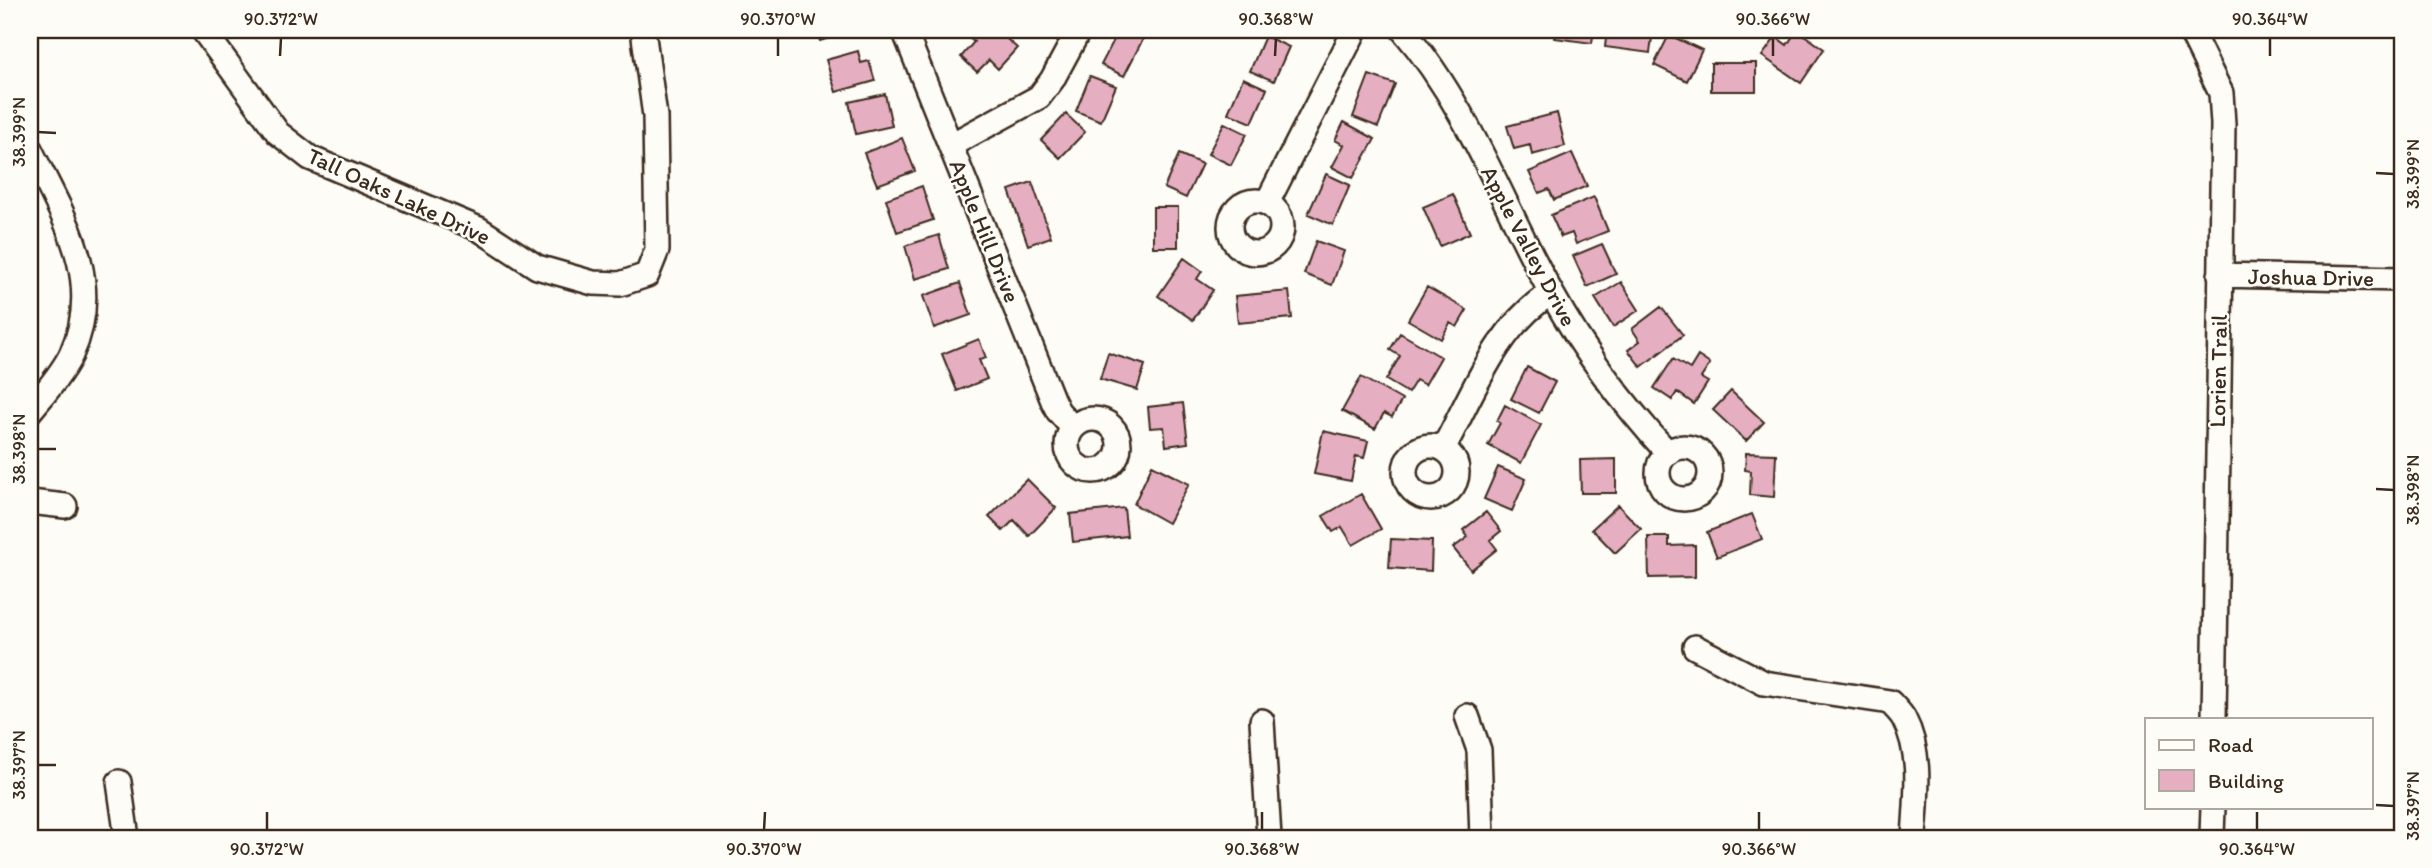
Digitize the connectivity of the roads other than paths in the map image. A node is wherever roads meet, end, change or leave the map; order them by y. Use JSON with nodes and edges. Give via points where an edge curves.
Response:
{"nodes":[{"id":1,"x":203,"y":30,"type":"edge"},
{"id":2,"x":643,"y":30,"type":"edge"},
{"id":3,"x":904,"y":30,"type":"edge"},
{"id":4,"x":1079,"y":30,"type":"edge"},
{"id":5,"x":1355,"y":30,"type":"edge"},
{"id":6,"x":1403,"y":30,"type":"edge"},
{"id":7,"x":2190,"y":30,"type":"edge"},
{"id":8,"x":951,"y":145,"type":"junction"},
{"id":9,"x":30,"y":149,"type":"edge"},
{"id":10,"x":1267,"y":203,"type":"dead end"},
{"id":11,"x":2220,"y":275,"type":"junction"},
{"id":12,"x":2402,"y":279,"type":"edge"},
{"id":13,"x":1551,"y":293,"type":"junction"},
{"id":14,"x":30,"y":411,"type":"edge"},
{"id":15,"x":1073,"y":428,"type":"dead end"},
{"id":16,"x":1443,"y":449,"type":"dead end"},
{"id":17,"x":1668,"y":453,"type":"dead end"},
{"id":18,"x":30,"y":502,"type":"edge"},
{"id":19,"x":65,"y":506,"type":"dead end"},
{"id":20,"x":1695,"y":647,"type":"dead end"},
{"id":21,"x":1467,"y":716,"type":"dead end"},
{"id":22,"x":2214,"y":718,"type":"edge"},
{"id":23,"x":1262,"y":722,"type":"dead end"},
{"id":24,"x":119,"y":782,"type":"dead end"},
{"id":25,"x":2213,"y":808,"type":"edge"},
{"id":26,"x":2212,"y":836,"type":"dead end"},
{"id":27,"x":127,"y":838,"type":"edge"},
{"id":28,"x":1269,"y":838,"type":"edge"},
{"id":29,"x":1482,"y":838,"type":"edge"},
{"id":30,"x":1914,"y":838,"type":"edge"}],
"edges":[{"from":1,"to":2,"type":"street","name":"Tall Oaks Lake Drive","via":[[278,133],[310,158],[479,229],[537,267],[593,283],[620,284],[647,275],[656,250],[655,116]]},
{"from":3,"to":8,"type":"street","name":"Apple Hill Drive"},
{"from":4,"to":8,"type":"street","via":[[1039,97]]},
{"from":5,"to":10,"type":"street"},
{"from":6,"to":13,"type":"street","name":"Apple Valley Drive","via":[[1453,101]]},
{"from":7,"to":11,"type":"street","name":"Lorien Trail","via":[[2221,93]]},
{"from":8,"to":15,"type":"street","name":"Apple Hill Drive","via":[[1053,401]]},
{"from":9,"to":14,"type":"street","via":[[71,232],[83,275],[84,302],[71,354]]},
{"from":11,"to":12,"type":"street","name":"Joshua Drive"},
{"from":11,"to":22,"type":"street","name":"Lorien Trail"},
{"from":13,"to":16,"type":"street","via":[[1507,332]]},
{"from":13,"to":17,"type":"street","name":"Apple Valley Drive","via":[[1609,384]]},
{"from":18,"to":19,"type":"street"},
{"from":20,"to":30,"type":"street","via":[[1765,682],[1890,702],[1904,718],[1913,746],[1917,778]]},
{"from":21,"to":29,"type":"street","via":[[1479,750]]},
{"from":23,"to":28,"type":"street"},
{"from":24,"to":27,"type":"street"},
{"from":25,"to":26,"type":"street"}]}
